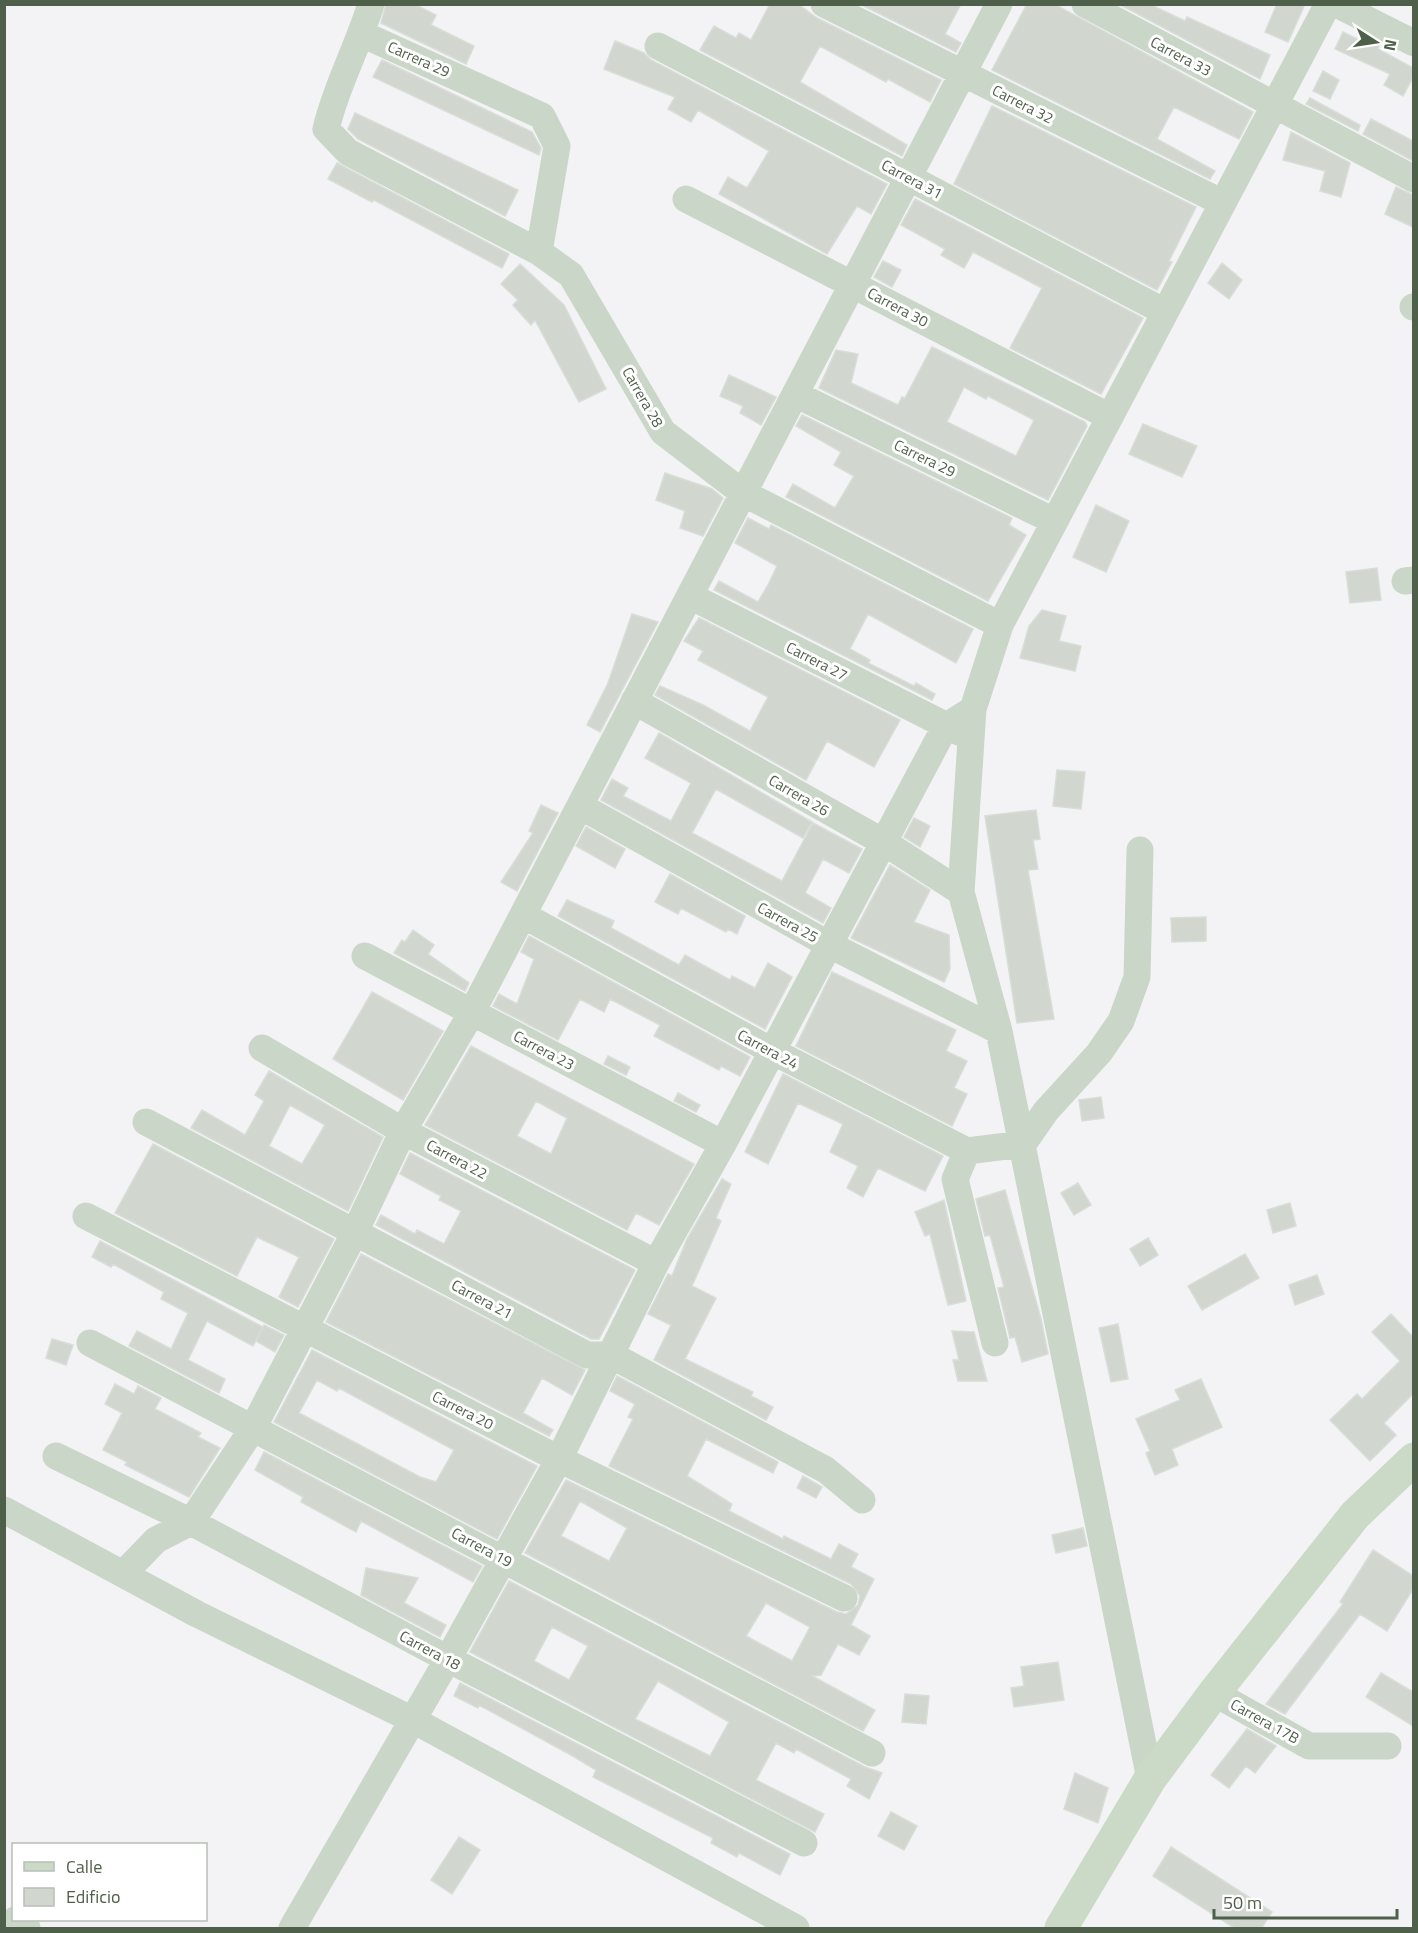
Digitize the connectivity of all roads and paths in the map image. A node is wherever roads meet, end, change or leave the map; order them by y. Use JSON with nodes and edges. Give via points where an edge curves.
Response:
{"nodes":[{"id":1,"x":371,"y":4,"type":"edge"},
{"id":2,"x":824,"y":4,"type":"edge"},
{"id":3,"x":999,"y":4,"type":"edge"},
{"id":4,"x":1085,"y":4,"type":"edge"},
{"id":5,"x":1328,"y":4,"type":"edge"},
{"id":6,"x":1336,"y":4,"type":"edge"},
{"id":7,"x":362,"y":34,"type":"junction"},
{"id":8,"x":1413,"y":43,"type":"edge"},
{"id":9,"x":658,"y":45,"type":"dead end"},
{"id":10,"x":963,"y":73,"type":"junction"},
{"id":11,"x":1276,"y":106,"type":"junction"},
{"id":12,"x":909,"y":177,"type":"junction"},
{"id":13,"x":1413,"y":179,"type":"edge"},
{"id":14,"x":686,"y":199,"type":"dead end"},
{"id":15,"x":1223,"y":203,"type":"junction"},
{"id":16,"x":539,"y":252,"type":"junction"},
{"id":17,"x":853,"y":283,"type":"junction"},
{"id":18,"x":1165,"y":312,"type":"junction"},
{"id":19,"x":795,"y":394,"type":"junction"},
{"id":20,"x":1110,"y":417,"type":"junction"},
{"id":21,"x":743,"y":493,"type":"junction"},
{"id":22,"x":1054,"y":521,"type":"junction"},
{"id":23,"x":690,"y":596,"type":"junction"},
{"id":24,"x":1000,"y":625,"type":"junction"},
{"id":25,"x":634,"y":702,"type":"junction"},
{"id":26,"x":973,"y":709,"type":"junction"},
{"id":27,"x":945,"y":727,"type":"junction"},
{"id":28,"x":971,"y":740,"type":"junction"},
{"id":29,"x":580,"y":806,"type":"junction"},
{"id":30,"x":885,"y":843,"type":"junction"},
{"id":31,"x":1140,"y":850,"type":"dead end"},
{"id":32,"x":961,"y":892,"type":"junction"},
{"id":33,"x":523,"y":915,"type":"junction"},
{"id":34,"x":828,"y":944,"type":"junction"},
{"id":35,"x":365,"y":956,"type":"dead end"},
{"id":36,"x":472,"y":1012,"type":"junction"},
{"id":37,"x":999,"y":1031,"type":"junction"},
{"id":38,"x":262,"y":1048,"type":"dead end"},
{"id":39,"x":772,"y":1051,"type":"junction"},
{"id":40,"x":146,"y":1122,"type":"dead end"},
{"id":41,"x":403,"y":1131,"type":"junction"},
{"id":42,"x":723,"y":1144,"type":"junction"},
{"id":43,"x":1023,"y":1144,"type":"junction"},
{"id":44,"x":967,"y":1151,"type":"junction"},
{"id":45,"x":86,"y":1216,"type":"dead end"},
{"id":46,"x":355,"y":1232,"type":"junction"},
{"id":47,"x":656,"y":1263,"type":"junction"},
{"id":48,"x":304,"y":1330,"type":"junction"},
{"id":49,"x":995,"y":1342,"type":"dead end"},
{"id":50,"x":90,"y":1343,"type":"dead end"},
{"id":51,"x":610,"y":1354,"type":"junction"},
{"id":52,"x":253,"y":1428,"type":"junction"},
{"id":53,"x":56,"y":1456,"type":"dead end"},
{"id":54,"x":559,"y":1459,"type":"junction"},
{"id":55,"x":1413,"y":1459,"type":"edge"},
{"id":56,"x":862,"y":1500,"type":"dead end"},
{"id":57,"x":4,"y":1510,"type":"edge"},
{"id":58,"x":191,"y":1522,"type":"junction"},
{"id":59,"x":502,"y":1558,"type":"junction"},
{"id":60,"x":124,"y":1573,"type":"junction"},
{"id":61,"x":844,"y":1598,"type":"dead end"},
{"id":62,"x":448,"y":1659,"type":"junction"},
{"id":63,"x":1214,"y":1693,"type":"junction"},
{"id":64,"x":413,"y":1719,"type":"junction"},
{"id":65,"x":1388,"y":1746,"type":"dead end"},
{"id":66,"x":872,"y":1753,"type":"dead end"},
{"id":67,"x":1150,"y":1779,"type":"junction"},
{"id":68,"x":804,"y":1843,"type":"dead end"},
{"id":69,"x":292,"y":1929,"type":"edge"},
{"id":70,"x":796,"y":1929,"type":"edge"},
{"id":71,"x":1061,"y":1929,"type":"edge"}],
"edges":[{"from":1,"to":7,"type":"street"},
{"from":2,"to":10,"type":"street","name":"Carrera 32"},
{"from":3,"to":10,"type":"street"},
{"from":4,"to":11,"type":"street","name":"Carrera 33"},
{"from":5,"to":11,"type":"street"},
{"from":6,"to":8,"type":"street"},
{"from":7,"to":16,"type":"street","name":"Carrera 29","via":[[542,116],[557,146]]},
{"from":7,"to":16,"type":"street","name":"Carrera 28","via":[[332,100],[326,129],[348,152]]},
{"from":9,"to":12,"type":"street","name":"Carrera 31"},
{"from":10,"to":12,"type":"street"},
{"from":10,"to":15,"type":"street","name":"Carrera 32"},
{"from":11,"to":13,"type":"street","name":"Carrera 33"},
{"from":11,"to":15,"type":"street"},
{"from":12,"to":17,"type":"street"},
{"from":12,"to":18,"type":"street","name":"Carrera 31"},
{"from":14,"to":17,"type":"street","name":"Carrera 30"},
{"from":15,"to":18,"type":"street"},
{"from":16,"to":21,"type":"street","name":"Carrera 28","via":[[571,274],[663,432]]},
{"from":17,"to":19,"type":"street"},
{"from":17,"to":20,"type":"street","name":"Carrera 30"},
{"from":18,"to":20,"type":"street"},
{"from":19,"to":21,"type":"street"},
{"from":19,"to":22,"type":"street","name":"Carrera 29"},
{"from":20,"to":22,"type":"street"},
{"from":21,"to":23,"type":"street"},
{"from":21,"to":24,"type":"street","name":"Carrera 28"},
{"from":22,"to":24,"type":"street"},
{"from":23,"to":25,"type":"street"},
{"from":23,"to":27,"type":"street","name":"Carrera 27"},
{"from":24,"to":26,"type":"street"},
{"from":25,"to":29,"type":"street"},
{"from":25,"to":30,"type":"street","name":"Carrera 26"},
{"from":26,"to":27,"type":"street"},
{"from":26,"to":28,"type":"street"},
{"from":27,"to":28,"type":"street","name":"Carrera 27","via":[[955,728]]},
{"from":27,"to":30,"type":"street"},
{"from":28,"to":32,"type":"street"},
{"from":29,"to":33,"type":"street"},
{"from":29,"to":34,"type":"street","name":"Carrera 25"},
{"from":30,"to":32,"type":"street","name":"Carrera 26"},
{"from":30,"to":34,"type":"street"},
{"from":31,"to":43,"type":"street","via":[[1137,977],[1121,1021]]},
{"from":32,"to":37,"type":"street"},
{"from":33,"to":36,"type":"street"},
{"from":33,"to":39,"type":"street","name":"Carrera 24"},
{"from":34,"to":37,"type":"street","name":"Carrera 25"},
{"from":34,"to":39,"type":"street"},
{"from":35,"to":36,"type":"street","name":"Carrera 23"},
{"from":36,"to":41,"type":"street"},
{"from":36,"to":42,"type":"street","name":"Carrera 23"},
{"from":37,"to":43,"type":"street"},
{"from":38,"to":41,"type":"street","name":"Carrera 22"},
{"from":39,"to":42,"type":"street"},
{"from":39,"to":44,"type":"street","name":"Carrera 24"},
{"from":40,"to":46,"type":"street","name":"Carrera 21"},
{"from":41,"to":46,"type":"street"},
{"from":41,"to":47,"type":"street","name":"Carrera 22"},
{"from":42,"to":47,"type":"street"},
{"from":43,"to":44,"type":"street"},
{"from":43,"to":67,"type":"street"},
{"from":44,"to":49,"type":"street","via":[[955,1179]]},
{"from":45,"to":48,"type":"street","name":"Carrera 20"},
{"from":46,"to":48,"type":"street"},
{"from":46,"to":51,"type":"street","name":"Carrera 21","via":[[587,1355]]},
{"from":47,"to":51,"type":"street"},
{"from":48,"to":52,"type":"street"},
{"from":48,"to":54,"type":"street","name":"Carrera 20"},
{"from":50,"to":52,"type":"street","name":"Carrera 19"},
{"from":51,"to":54,"type":"street"},
{"from":51,"to":56,"type":"street","name":"Carrera 21","via":[[820,1467]]},
{"from":52,"to":58,"type":"street"},
{"from":52,"to":59,"type":"street","name":"Carrera 19"},
{"from":53,"to":58,"type":"street","name":"Carrera 18"},
{"from":54,"to":59,"type":"street"},
{"from":54,"to":61,"type":"street","name":"Carrera 20"},
{"from":55,"to":63,"type":"main road","via":[[1355,1515]]},
{"from":57,"to":60,"type":"street"},
{"from":58,"to":60,"type":"street","via":[[156,1540]]},
{"from":58,"to":62,"type":"street","name":"Carrera 18"},
{"from":59,"to":62,"type":"street"},
{"from":59,"to":66,"type":"street","name":"Carrera 19"},
{"from":60,"to":64,"type":"street","via":[[197,1614]]},
{"from":62,"to":64,"type":"street"},
{"from":62,"to":68,"type":"street","name":"Carrera 18"},
{"from":63,"to":65,"type":"street","name":"Carrera 17B","via":[[1309,1746]]},
{"from":63,"to":67,"type":"main road"},
{"from":64,"to":69,"type":"street"},
{"from":64,"to":70,"type":"street"},
{"from":67,"to":71,"type":"main road"}]}
